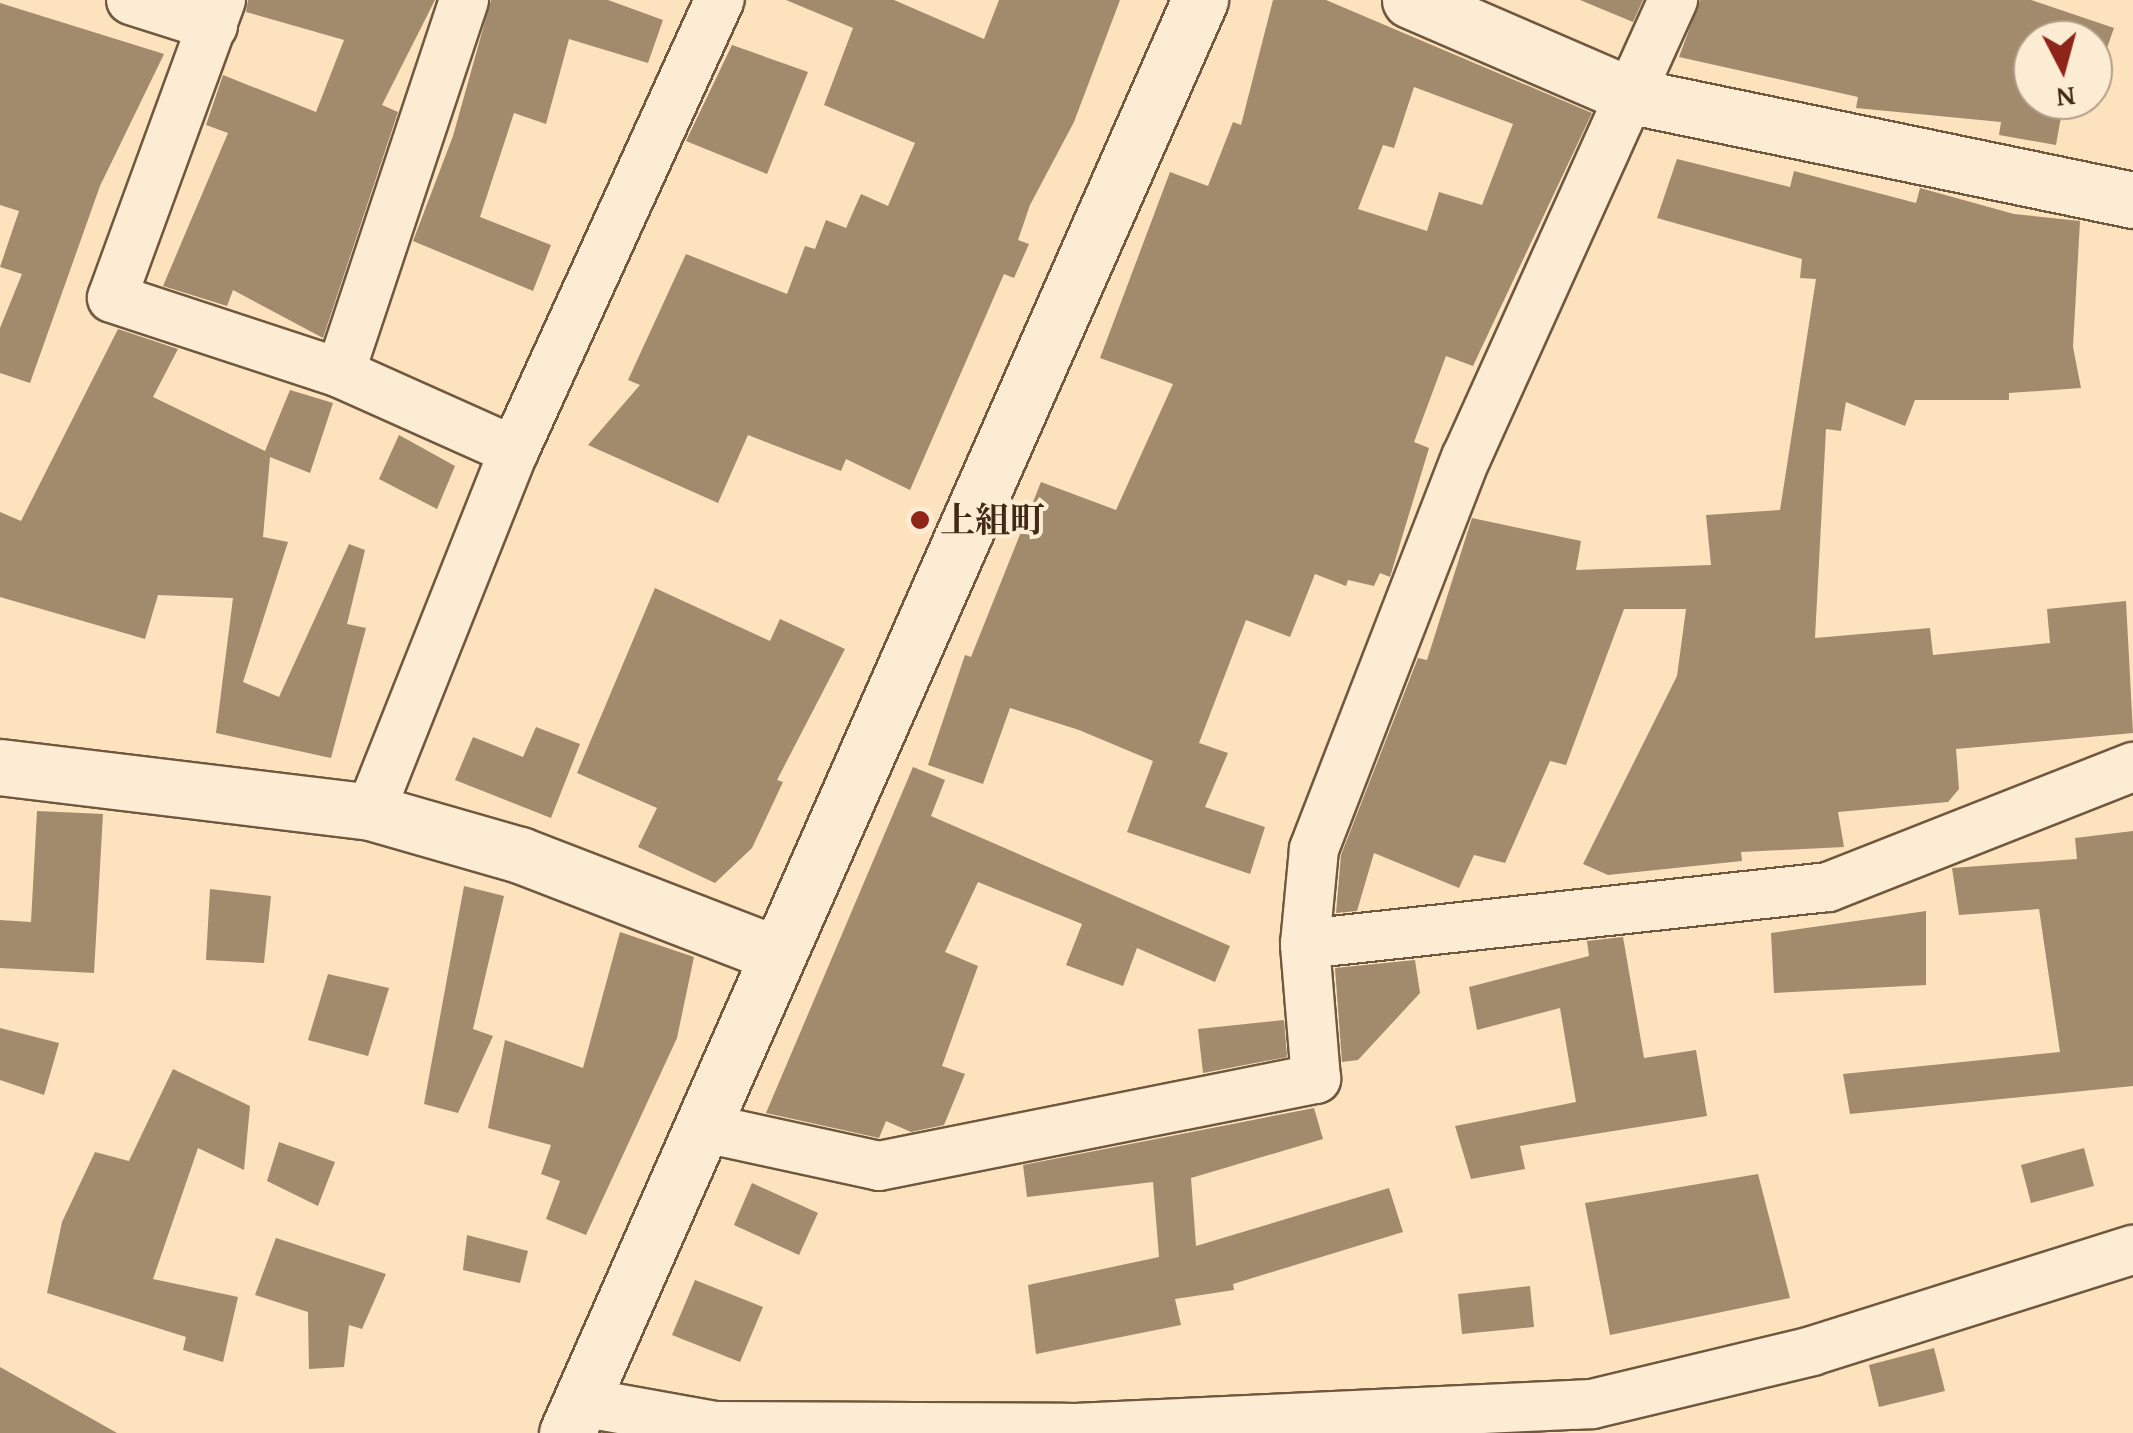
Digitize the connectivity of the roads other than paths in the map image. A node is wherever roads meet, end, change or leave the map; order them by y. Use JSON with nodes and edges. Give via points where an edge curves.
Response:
{"nodes":[{"id":1,"x":131,"y":0,"type":"edge"},
{"id":2,"x":464,"y":0,"type":"edge"},
{"id":3,"x":720,"y":0,"type":"edge"},
{"id":4,"x":1200,"y":0,"type":"edge"},
{"id":5,"x":1410,"y":0,"type":"edge"},
{"id":6,"x":1673,"y":0,"type":"edge"},
{"id":7,"x":217,"y":13,"type":"edge"},
{"id":8,"x":1632,"y":96,"type":"junction"},
{"id":9,"x":2133,"y":200,"type":"edge"},
{"id":10,"x":340,"y":373,"type":"junction"},
{"id":11,"x":514,"y":451,"type":"junction"},
{"id":12,"x":0,"y":767,"type":"edge"},
{"id":13,"x":2133,"y":767,"type":"edge"},
{"id":14,"x":370,"y":812,"type":"junction"},
{"id":15,"x":1305,"y":944,"type":"junction"},
{"id":16,"x":774,"y":953,"type":"junction"},
{"id":17,"x":705,"y":1128,"type":"junction"},
{"id":18,"x":2133,"y":1250,"type":"edge"},
{"id":19,"x":574,"y":1417,"type":"edge"}],
"edges":[{"from":1,"to":7,"type":"street"},
{"from":2,"to":10,"type":"street"},
{"from":3,"to":11,"type":"street"},
{"from":4,"to":16,"type":"street"},
{"from":5,"to":8,"type":"street"},
{"from":6,"to":8,"type":"street"},
{"from":7,"to":10,"type":"street","via":[[112,298]]},
{"from":8,"to":9,"type":"street"},
{"from":8,"to":15,"type":"street","via":[[1466,458],[1314,849]]},
{"from":10,"to":11,"type":"street"},
{"from":11,"to":14,"type":"street"},
{"from":12,"to":14,"type":"street"},
{"from":13,"to":15,"type":"street","via":[[1828,887]]},
{"from":14,"to":16,"type":"street","via":[[520,854]]},
{"from":15,"to":17,"type":"street","via":[[1316,1079],[878,1166]]},
{"from":16,"to":17,"type":"street"},
{"from":17,"to":19,"type":"street"},
{"from":18,"to":19,"type":"street","via":[[1812,1351],[1592,1404],[1074,1428],[716,1426]]}]}
